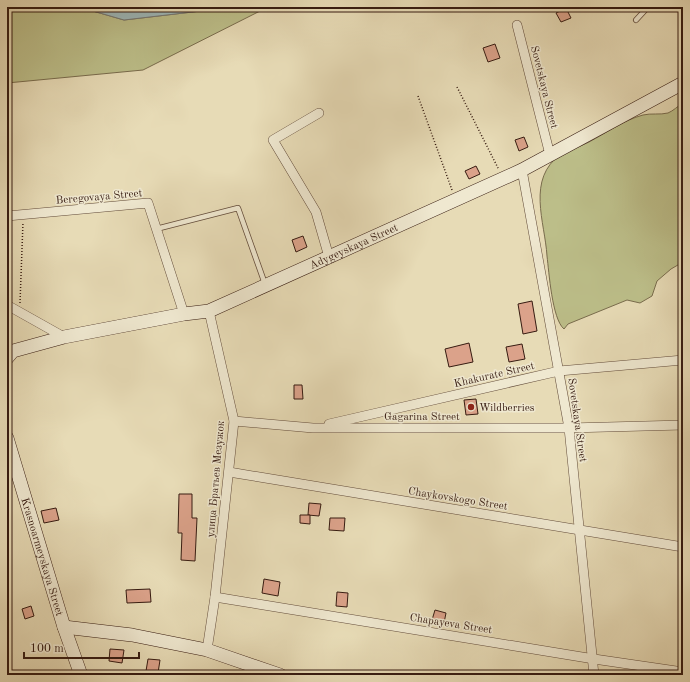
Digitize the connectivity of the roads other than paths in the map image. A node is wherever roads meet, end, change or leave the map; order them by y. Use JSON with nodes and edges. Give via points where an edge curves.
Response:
{"nodes":[{"id":1,"x":648,"y":7,"type":"edge"},
{"id":2,"x":636,"y":20,"type":"dead end"},
{"id":3,"x":517,"y":25,"type":"dead end"},
{"id":4,"x":683,"y":83,"type":"edge"},
{"id":5,"x":319,"y":113,"type":"dead end"},
{"id":6,"x":550,"y":155,"type":"junction"},
{"id":7,"x":522,"y":170,"type":"junction"},
{"id":8,"x":7,"y":216,"type":"edge"},
{"id":9,"x":156,"y":229,"type":"junction"},
{"id":10,"x":329,"y":257,"type":"junction"},
{"id":11,"x":266,"y":286,"type":"junction"},
{"id":12,"x":7,"y":305,"type":"edge"},
{"id":13,"x":209,"y":311,"type":"junction"},
{"id":14,"x":184,"y":314,"type":"junction"},
{"id":15,"x":64,"y":337,"type":"junction"},
{"id":16,"x":7,"y":358,"type":"edge"},
{"id":17,"x":683,"y":360,"type":"edge"},
{"id":18,"x":559,"y":371,"type":"junction"},
{"id":19,"x":234,"y":421,"type":"junction"},
{"id":20,"x":683,"y":425,"type":"edge"},
{"id":21,"x":314,"y":428,"type":"junction"},
{"id":22,"x":569,"y":428,"type":"junction"},
{"id":23,"x":7,"y":438,"type":"edge"},
{"id":24,"x":229,"y":472,"type":"junction"},
{"id":25,"x":578,"y":530,"type":"junction"},
{"id":26,"x":683,"y":547,"type":"edge"},
{"id":27,"x":215,"y":597,"type":"junction"},
{"id":28,"x":64,"y":626,"type":"junction"},
{"id":29,"x":207,"y":650,"type":"junction"},
{"id":30,"x":594,"y":659,"type":"junction"},
{"id":31,"x":683,"y":672,"type":"edge"},
{"id":32,"x":81,"y":675,"type":"edge"},
{"id":33,"x":280,"y":675,"type":"edge"},
{"id":34,"x":594,"y":675,"type":"edge"}],
"edges":[{"from":1,"to":2,"type":"lane"},
{"from":3,"to":6,"type":"street","name":"Sovetskaya Street"},
{"from":4,"to":6,"type":"main road","name":"Adygeyskaya Street"},
{"from":5,"to":10,"type":"street","via":[[273,140],[316,212]]},
{"from":6,"to":7,"type":"main road","name":"Adygeyskaya Street"},
{"from":7,"to":10,"type":"main road","name":"Adygeyskaya Street"},
{"from":7,"to":18,"type":"street","name":"Sovetskaya Street"},
{"from":8,"to":9,"type":"street","name":"Beregovaya Street","via":[[148,203]]},
{"from":9,"to":11,"type":"lane","via":[[238,208]]},
{"from":9,"to":14,"type":"street","name":"Beregovaya Street"},
{"from":10,"to":11,"type":"main road","name":"Adygeyskaya Street"},
{"from":11,"to":13,"type":"main road","name":"Adygeyskaya Street"},
{"from":12,"to":15,"type":"street"},
{"from":13,"to":14,"type":"main road","name":"Adygeyskaya Street"},
{"from":13,"to":19,"type":"street","name":"улица Братьев Мезужок"},
{"from":14,"to":15,"type":"main road","name":"Adygeyskaya Street"},
{"from":15,"to":16,"type":"main road","name":"Adygeyskaya Street","via":[[13,351]]},
{"from":17,"to":18,"type":"street","name":"Khakurate Street"},
{"from":18,"to":21,"type":"street","name":"Khakurate Street"},
{"from":18,"to":22,"type":"street","name":"Sovetskaya Street"},
{"from":19,"to":21,"type":"street","name":"Gagarina Street"},
{"from":19,"to":24,"type":"street","name":"улица Братьев Мезужок"},
{"from":20,"to":22,"type":"street","name":"Gagarina Street"},
{"from":21,"to":22,"type":"street","name":"Gagarina Street"},
{"from":22,"to":25,"type":"street","name":"Sovetskaya Street"},
{"from":23,"to":28,"type":"main road","name":"Krasnoarmeyskaya Street"},
{"from":24,"to":25,"type":"street","name":"Chaykovskogo Street"},
{"from":24,"to":27,"type":"street","name":"улица Братьев Мезужок"},
{"from":25,"to":26,"type":"street","name":"Chaykovskogo Street"},
{"from":25,"to":30,"type":"street","name":"Sovetskaya Street"},
{"from":27,"to":29,"type":"street","name":"улица Братьев Мезужок"},
{"from":27,"to":30,"type":"street","name":"Chapayeva Street"},
{"from":28,"to":29,"type":"main road","via":[[132,635]]},
{"from":28,"to":32,"type":"main road","name":"Krasnoarmeyskaya Street"},
{"from":29,"to":33,"type":"main road"},
{"from":30,"to":31,"type":"street","name":"Chapayeva Street"},
{"from":30,"to":34,"type":"street","name":"Sovetskaya Street"}]}
